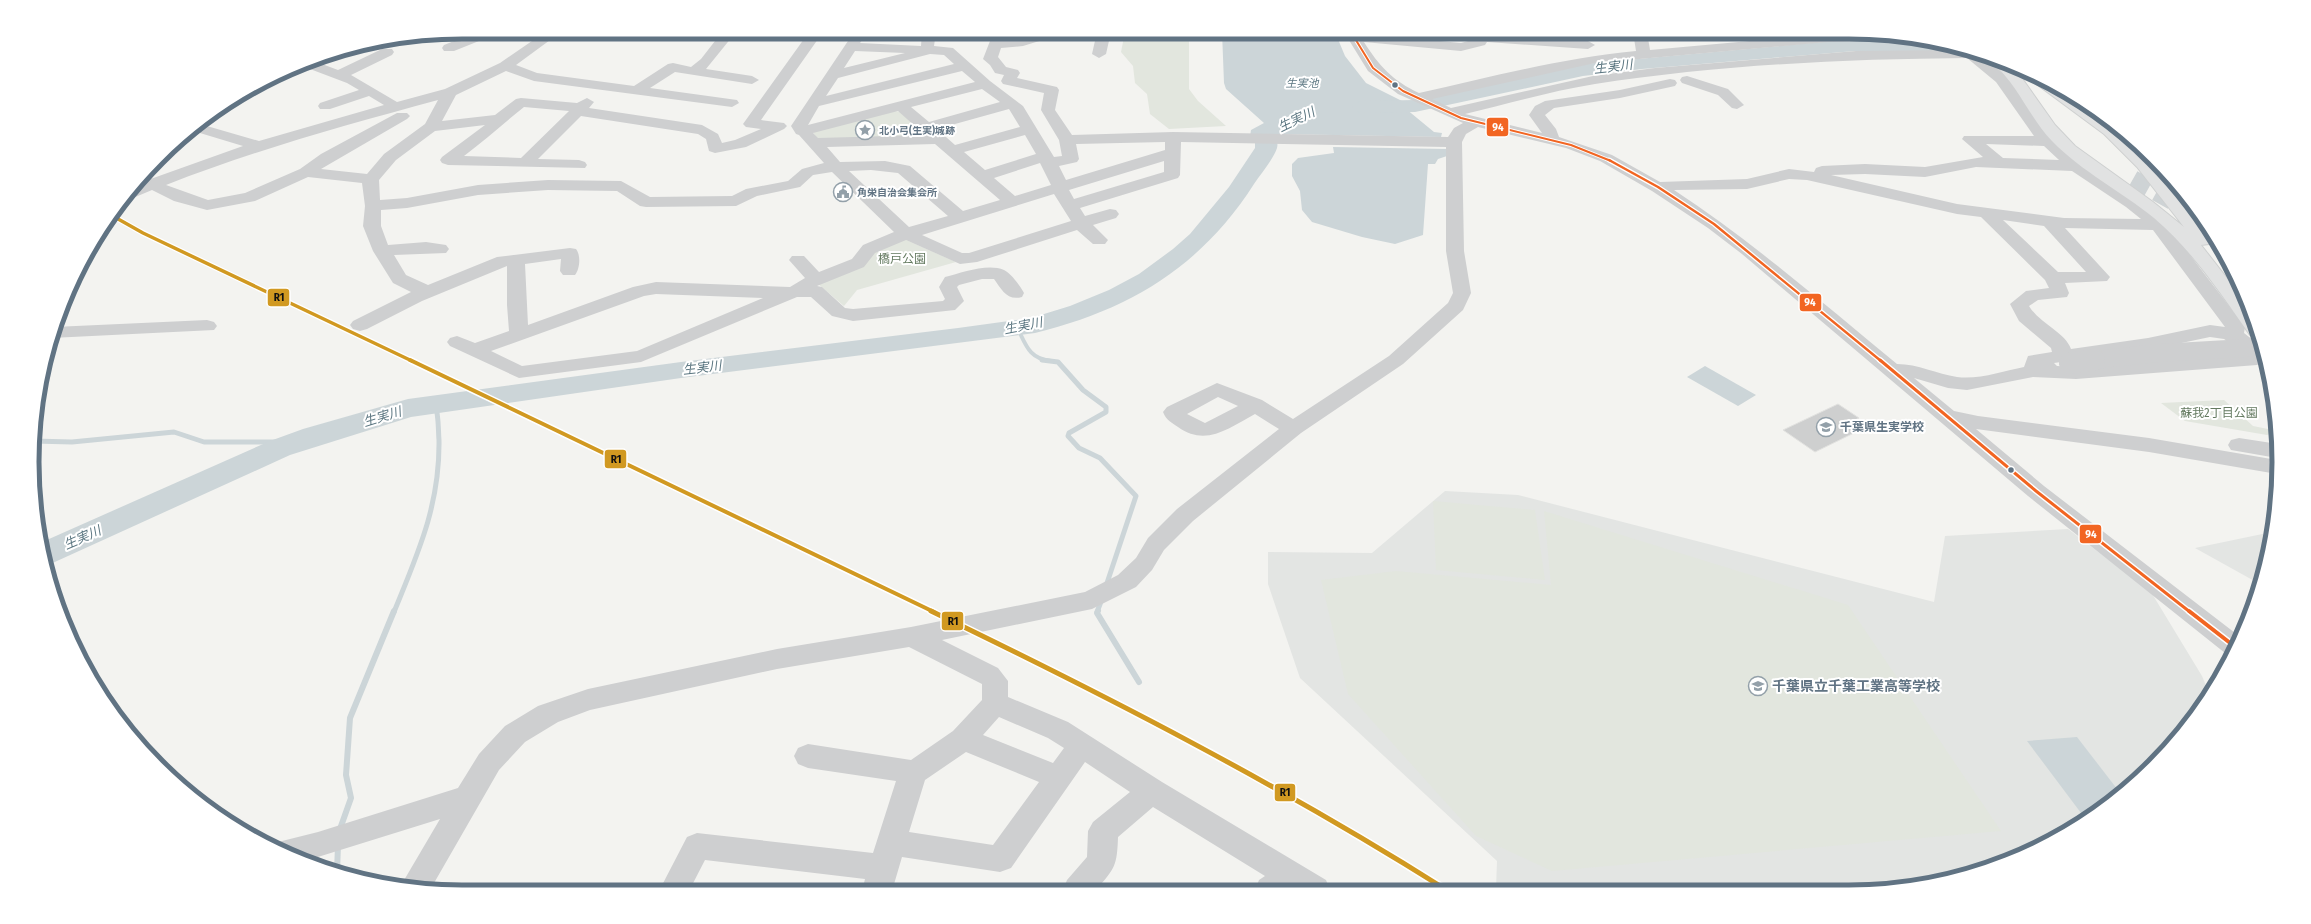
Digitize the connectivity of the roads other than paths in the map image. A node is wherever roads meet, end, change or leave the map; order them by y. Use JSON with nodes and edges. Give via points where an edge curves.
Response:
{"nodes":[{"id":1,"x":472,"y":39,"type":"edge"},
{"id":2,"x":544,"y":39,"type":"edge"},
{"id":3,"x":724,"y":39,"type":"edge"},
{"id":4,"x":811,"y":39,"type":"edge"},
{"id":5,"x":856,"y":39,"type":"edge"},
{"id":6,"x":863,"y":39,"type":"edge"},
{"id":7,"x":928,"y":39,"type":"edge"},
{"id":8,"x":1032,"y":39,"type":"edge"},
{"id":9,"x":1102,"y":39,"type":"edge"},
{"id":10,"x":1355,"y":39,"type":"edge"},
{"id":11,"x":1389,"y":39,"type":"edge"},
{"id":12,"x":1482,"y":39,"type":"edge"},
{"id":13,"x":1588,"y":39,"type":"edge"},
{"id":14,"x":1642,"y":39,"type":"edge"},
{"id":15,"x":1816,"y":39,"type":"edge"},
{"id":16,"x":449,"y":48,"type":"dead end"},
{"id":17,"x":927,"y":50,"type":"junction"},
{"id":18,"x":386,"y":52,"type":"dead end"},
{"id":19,"x":1955,"y":52,"type":"edge"},
{"id":20,"x":1098,"y":54,"type":"dead end"},
{"id":21,"x":1643,"y":54,"type":"junction"},
{"id":22,"x":520,"y":55,"type":"junction"},
{"id":23,"x":1974,"y":58,"type":"edge"},
{"id":24,"x":1595,"y":59,"type":"junction"},
{"id":25,"x":312,"y":66,"type":"edge"},
{"id":26,"x":505,"y":66,"type":"junction"},
{"id":27,"x":964,"y":66,"type":"junction"},
{"id":28,"x":1699,"y":69,"type":"junction"},
{"id":29,"x":2011,"y":71,"type":"edge"},
{"id":30,"x":694,"y":72,"type":"junction"},
{"id":31,"x":339,"y":75,"type":"junction"},
{"id":32,"x":834,"y":75,"type":"junction"},
{"id":33,"x":1618,"y":76,"type":"junction"},
{"id":34,"x":752,"y":80,"type":"dead end"},
{"id":35,"x":1686,"y":80,"type":"junction"},
{"id":36,"x":2028,"y":80,"type":"edge"},
{"id":37,"x":1008,"y":81,"type":"junction"},
{"id":38,"x":987,"y":86,"type":"junction"},
{"id":39,"x":606,"y":87,"type":"junction"},
{"id":40,"x":523,"y":88,"type":"junction"},
{"id":41,"x":637,"y":90,"type":"junction"},
{"id":42,"x":1637,"y":90,"type":"junction"},
{"id":43,"x":371,"y":91,"type":"junction"},
{"id":44,"x":443,"y":91,"type":"junction"},
{"id":45,"x":1417,"y":98,"type":"junction"},
{"id":46,"x":390,"y":103,"type":"dead end"},
{"id":47,"x":732,"y":103,"type":"dead end"},
{"id":48,"x":815,"y":103,"type":"junction"},
{"id":49,"x":1011,"y":104,"type":"junction"},
{"id":50,"x":1737,"y":105,"type":"dead end"},
{"id":51,"x":325,"y":106,"type":"dead end"},
{"id":52,"x":901,"y":106,"type":"junction"},
{"id":53,"x":578,"y":109,"type":"junction"},
{"id":54,"x":1449,"y":113,"type":"junction"},
{"id":55,"x":1537,"y":115,"type":"junction"},
{"id":56,"x":1483,"y":116,"type":"junction"},
{"id":57,"x":499,"y":120,"type":"junction"},
{"id":58,"x":779,"y":126,"type":"junction"},
{"id":59,"x":431,"y":127,"type":"junction"},
{"id":60,"x":927,"y":128,"type":"junction"},
{"id":61,"x":201,"y":129,"type":"edge"},
{"id":62,"x":800,"y":129,"type":"junction"},
{"id":63,"x":1028,"y":129,"type":"junction"},
{"id":64,"x":307,"y":131,"type":"junction"},
{"id":65,"x":940,"y":139,"type":"junction"},
{"id":66,"x":1067,"y":140,"type":"junction"},
{"id":67,"x":2047,"y":141,"type":"junction"},
{"id":68,"x":1454,"y":142,"type":"junction"},
{"id":69,"x":1553,"y":142,"type":"junction"},
{"id":70,"x":813,"y":143,"type":"junction"},
{"id":71,"x":349,"y":144,"type":"junction"},
{"id":72,"x":1173,"y":145,"type":"junction"},
{"id":73,"x":260,"y":146,"type":"junction"},
{"id":74,"x":953,"y":150,"type":"junction"},
{"id":75,"x":1046,"y":160,"type":"junction"},
{"id":76,"x":1998,"y":162,"type":"junction"},
{"id":77,"x":526,"y":163,"type":"junction"},
{"id":78,"x":579,"y":165,"type":"dead end"},
{"id":79,"x":2077,"y":166,"type":"junction"},
{"id":80,"x":836,"y":167,"type":"junction"},
{"id":81,"x":306,"y":172,"type":"junction"},
{"id":82,"x":1807,"y":175,"type":"junction"},
{"id":83,"x":982,"y":176,"type":"junction"},
{"id":84,"x":371,"y":179,"type":"junction"},
{"id":85,"x":2133,"y":179,"type":"tunnel mouth"},
{"id":86,"x":2158,"y":180,"type":"junction"},
{"id":87,"x":1060,"y":187,"type":"junction"},
{"id":88,"x":1658,"y":187,"type":"junction"},
{"id":89,"x":140,"y":188,"type":"edge"},
{"id":90,"x":138,"y":189,"type":"edge"},
{"id":91,"x":1011,"y":201,"type":"junction"},
{"id":92,"x":373,"y":206,"type":"junction"},
{"id":93,"x":1070,"y":206,"type":"junction"},
{"id":94,"x":2188,"y":209,"type":"edge"},
{"id":95,"x":1986,"y":213,"type":"junction"},
{"id":96,"x":1110,"y":214,"type":"dead end"},
{"id":97,"x":959,"y":217,"type":"junction"},
{"id":98,"x":2050,"y":222,"type":"junction"},
{"id":99,"x":1081,"y":224,"type":"junction"},
{"id":100,"x":2158,"y":225,"type":"junction"},
{"id":101,"x":906,"y":234,"type":"junction"},
{"id":102,"x":1099,"y":240,"type":"dead end"},
{"id":103,"x":440,"y":249,"type":"dead end"},
{"id":104,"x":382,"y":251,"type":"junction"},
{"id":105,"x":971,"y":258,"type":"junction"},
{"id":106,"x":516,"y":259,"type":"junction"},
{"id":107,"x":798,"y":260,"type":"dead end"},
{"id":108,"x":2222,"y":264,"type":"edge"},
{"id":109,"x":569,"y":271,"type":"dead end"},
{"id":110,"x":982,"y":274,"type":"junction"},
{"id":111,"x":2053,"y":278,"type":"junction"},
{"id":112,"x":816,"y":279,"type":"junction"},
{"id":113,"x":427,"y":292,"type":"junction"},
{"id":114,"x":794,"y":292,"type":"junction"},
{"id":115,"x":1016,"y":293,"type":"dead end"},
{"id":116,"x":2246,"y":317,"type":"edge"},
{"id":117,"x":360,"y":325,"type":"dead end"},
{"id":118,"x":207,"y":326,"type":"dead end"},
{"id":119,"x":59,"y":333,"type":"edge"},
{"id":120,"x":519,"y":334,"type":"junction"},
{"id":121,"x":2234,"y":335,"type":"junction"},
{"id":122,"x":457,"y":342,"type":"dead end"},
{"id":123,"x":2256,"y":347,"type":"edge"},
{"id":124,"x":475,"y":350,"type":"junction"},
{"id":125,"x":2258,"y":353,"type":"edge"},
{"id":126,"x":2259,"y":355,"type":"edge"},
{"id":127,"x":2066,"y":359,"type":"junction"},
{"id":128,"x":1893,"y":370,"type":"junction"},
{"id":129,"x":2034,"y":371,"type":"junction"},
{"id":130,"x":1255,"y":405,"type":"dead end"},
{"id":131,"x":1948,"y":417,"type":"junction"},
{"id":132,"x":1293,"y":428,"type":"junction"},
{"id":133,"x":2272,"y":450,"type":"edge"},
{"id":134,"x":2272,"y":466,"type":"edge"},
{"id":135,"x":911,"y":637,"type":"junction"},
{"id":136,"x":2231,"y":643,"type":"edge"},
{"id":137,"x":995,"y":703,"type":"junction"},
{"id":138,"x":963,"y":739,"type":"junction"},
{"id":139,"x":1082,"y":745,"type":"junction"},
{"id":140,"x":808,"y":756,"type":"dead end"},
{"id":141,"x":915,"y":772,"type":"junction"},
{"id":142,"x":1058,"y":777,"type":"junction"},
{"id":143,"x":1152,"y":791,"type":"junction"},
{"id":144,"x":467,"y":798,"type":"junction"},
{"id":145,"x":294,"y":850,"type":"edge"},
{"id":146,"x":884,"y":867,"type":"edge"},
{"id":147,"x":418,"y":882,"type":"edge"},
{"id":148,"x":1280,"y":882,"type":"edge"},
{"id":149,"x":677,"y":885,"type":"edge"},
{"id":150,"x":1082,"y":885,"type":"edge"},
{"id":151,"x":1293,"y":885,"type":"edge"}],
"edges":[{"from":1,"to":16,"type":"street"},
{"from":2,"to":22,"type":"street"},
{"from":3,"to":30,"type":"street","via":[[706,62]]},
{"from":4,"to":58,"type":"street","via":[[751,124]]},
{"from":5,"to":32,"type":"street"},
{"from":6,"to":17,"type":"street"},
{"from":7,"to":17,"type":"street"},
{"from":8,"to":37,"type":"street","via":[[995,44],[990,59],[996,62],[1000,70],[1013,73]]},
{"from":9,"to":20,"type":"street"},
{"from":10,"to":45,"type":"street","via":[[1373,68],[1392,84]]},
{"from":11,"to":12,"type":"street","via":[[1461,47],[1480,42]]},
{"from":13,"to":24,"type":"street"},
{"from":14,"to":21,"type":"street"},
{"from":15,"to":21,"type":"street"},
{"from":17,"to":27,"type":"street","via":[[948,51]]},
{"from":17,"to":32,"type":"street","via":[[924,53]]},
{"from":18,"to":31,"type":"street"},
{"from":19,"to":28,"type":"street","via":[[1856,55]]},
{"from":21,"to":24,"type":"street"},
{"from":22,"to":26,"type":"street"},
{"from":22,"to":44,"type":"street","via":[[500,60]]},
{"from":23,"to":67,"type":"street","via":[[2000,79]]},
{"from":24,"to":33,"type":"street"},
{"from":24,"to":45,"type":"street","via":[[1562,64]]},
{"from":25,"to":31,"type":"street"},
{"from":26,"to":40,"type":"street"},
{"from":26,"to":44,"type":"street"},
{"from":27,"to":38,"type":"street"},
{"from":27,"to":48,"type":"street"},
{"from":28,"to":33,"type":"street"},
{"from":28,"to":35,"type":"street","via":[[1700,71]]},
{"from":29,"to":36,"type":"highway"},
{"from":30,"to":34,"type":"street"},
{"from":30,"to":41,"type":"street","via":[[673,67]]},
{"from":31,"to":43,"type":"street"},
{"from":32,"to":48,"type":"street"},
{"from":33,"to":42,"type":"street"},
{"from":33,"to":54,"type":"street"},
{"from":35,"to":42,"type":"street"},
{"from":35,"to":50,"type":"street","via":[[1723,92]]},
{"from":36,"to":85,"type":"highway","via":[[2092,149]]},
{"from":36,"to":86,"type":"highway","via":[[2109,131]]},
{"from":36,"to":116,"type":"highway","via":[[2048,126],[2068,148],[2160,215],[2196,249]]},
{"from":37,"to":38,"type":"street"},
{"from":37,"to":66,"type":"street","via":[[1052,90],[1048,110]]},
{"from":38,"to":49,"type":"street"},
{"from":38,"to":52,"type":"street"},
{"from":39,"to":40,"type":"street"},
{"from":39,"to":41,"type":"street"},
{"from":39,"to":53,"type":"street"},
{"from":40,"to":53,"type":"street"},
{"from":40,"to":57,"type":"street"},
{"from":41,"to":47,"type":"street"},
{"from":42,"to":55,"type":"street","via":[[1550,104],[1540,109]]},
{"from":43,"to":46,"type":"street"},
{"from":43,"to":51,"type":"street"},
{"from":44,"to":59,"type":"street"},
{"from":44,"to":64,"type":"street"},
{"from":44,"to":71,"type":"street"},
{"from":45,"to":54,"type":"street"},
{"from":48,"to":62,"type":"street"},
{"from":49,"to":60,"type":"street"},
{"from":49,"to":63,"type":"street","via":[[1018,109]]},
{"from":52,"to":60,"type":"street"},
{"from":52,"to":62,"type":"street"},
{"from":53,"to":58,"type":"street","via":[[702,130],[713,137],[715,148],[745,143]]},
{"from":53,"to":77,"type":"street"},
{"from":54,"to":56,"type":"street"},
{"from":55,"to":56,"type":"street","via":[[1518,113]]},
{"from":55,"to":69,"type":"street","via":[[1548,129]]},
{"from":56,"to":68,"type":"street","via":[[1458,131]]},
{"from":56,"to":69,"type":"street"},
{"from":57,"to":59,"type":"street"},
{"from":57,"to":77,"type":"street","via":[[448,160]]},
{"from":58,"to":62,"type":"street"},
{"from":59,"to":84,"type":"street","via":[[390,156]]},
{"from":60,"to":65,"type":"street"},
{"from":61,"to":73,"type":"street"},
{"from":62,"to":70,"type":"street"},
{"from":63,"to":74,"type":"street"},
{"from":63,"to":75,"type":"street"},
{"from":64,"to":71,"type":"street"},
{"from":64,"to":73,"type":"street"},
{"from":65,"to":70,"type":"street"},
{"from":65,"to":74,"type":"street"},
{"from":66,"to":72,"type":"street"},
{"from":66,"to":75,"type":"street","via":[[1071,159]]},
{"from":67,"to":76,"type":"street","via":[[1970,139]]},
{"from":67,"to":79,"type":"street"},
{"from":68,"to":72,"type":"street","via":[[1249,138]]},
{"from":68,"to":132,"type":"street","via":[[1455,251],[1461,299],[1445,317],[1396,360]]},
{"from":69,"to":88,"type":"street","via":[[1596,154]]},
{"from":70,"to":80,"type":"street"},
{"from":71,"to":81,"type":"street"},
{"from":72,"to":87,"type":"street"},
{"from":72,"to":93,"type":"street","via":[[1172,175]]},
{"from":73,"to":89,"type":"street"},
{"from":74,"to":83,"type":"street"},
{"from":75,"to":83,"type":"street"},
{"from":75,"to":87,"type":"street"},
{"from":76,"to":79,"type":"street"},
{"from":76,"to":82,"type":"street","via":[[1960,164],[1925,172],[1865,169]]},
{"from":77,"to":78,"type":"street"},
{"from":79,"to":100,"type":"street","via":[[2132,203]]},
{"from":80,"to":92,"type":"street","via":[[809,171],[794,184],[748,192],[736,201],[646,202],[621,186],[548,186],[478,190],[407,203]]},
{"from":80,"to":97,"type":"street","via":[[894,165],[904,169]]},
{"from":80,"to":101,"type":"street"},
{"from":81,"to":84,"type":"street"},
{"from":81,"to":90,"type":"street","via":[[249,197],[207,205]]},
{"from":82,"to":88,"type":"street","via":[[1789,174],[1747,184]]},
{"from":82,"to":95,"type":"street","via":[[1879,190],[1941,207]]},
{"from":83,"to":91,"type":"street"},
{"from":84,"to":92,"type":"street"},
{"from":86,"to":94,"type":"highway"},
{"from":86,"to":108,"type":"highway"},
{"from":87,"to":91,"type":"street"},
{"from":87,"to":93,"type":"street"},
{"from":88,"to":128,"type":"street","via":[[1748,250]]},
{"from":91,"to":97,"type":"street"},
{"from":92,"to":104,"type":"street","via":[[372,226]]},
{"from":93,"to":99,"type":"street"},
{"from":95,"to":98,"type":"street"},
{"from":95,"to":111,"type":"street"},
{"from":96,"to":99,"type":"street"},
{"from":97,"to":101,"type":"street"},
{"from":98,"to":100,"type":"street"},
{"from":98,"to":111,"type":"street","via":[[2101,278]]},
{"from":99,"to":102,"type":"street"},
{"from":99,"to":105,"type":"street"},
{"from":100,"to":121,"type":"street","via":[[2235,327]]},
{"from":101,"to":105,"type":"street","via":[[960,259]]},
{"from":101,"to":112,"type":"street","via":[[869,249],[858,263]]},
{"from":103,"to":104,"type":"street","via":[[426,247]]},
{"from":104,"to":113,"type":"street","via":[[400,279]]},
{"from":105,"to":110,"type":"street"},
{"from":106,"to":109,"type":"street","via":[[570,253]]},
{"from":106,"to":113,"type":"street","via":[[503,261]]},
{"from":106,"to":120,"type":"street"},
{"from":107,"to":112,"type":"street"},
{"from":110,"to":114,"type":"street","via":[[952,281],[948,287],[955,301],[948,306],[935,309],[853,315],[839,312],[815,292]]},
{"from":110,"to":115,"type":"street","via":[[999,274]]},
{"from":111,"to":127,"type":"street","via":[[2060,292],[2033,295],[2019,304],[2026,317],[2060,346]]},
{"from":112,"to":114,"type":"street"},
{"from":113,"to":117,"type":"street"},
{"from":114,"to":120,"type":"street","via":[[656,288],[640,291]]},
{"from":114,"to":124,"type":"street","via":[[641,356],[528,373],[519,372]]},
{"from":118,"to":119,"type":"street"},
{"from":120,"to":124,"type":"street"},
{"from":121,"to":125,"type":"street"},
{"from":121,"to":127,"type":"street","via":[[2210,331]]},
{"from":122,"to":124,"type":"street"},
{"from":123,"to":127,"type":"street","bridge":true},
{"from":126,"to":129,"type":"street","via":[[2257,359],[2076,373]]},
{"from":127,"to":129,"type":"street"},
{"from":128,"to":129,"type":"street","via":[[1905,369],[1955,384]]},
{"from":128,"to":131,"type":"street"},
{"from":130,"to":132,"type":"street"},
{"from":131,"to":133,"type":"street","via":[[2040,417]]},
{"from":131,"to":134,"type":"street"},
{"from":131,"to":136,"type":"street","via":[[2036,491]]},
{"from":132,"to":135,"type":"street","via":[[1185,515],[1156,544],[1144,564],[1127,581],[1111,590],[1092,600],[1071,605]]},
{"from":135,"to":137,"type":"street","via":[[989,675],[995,681]]},
{"from":135,"to":144,"type":"street","via":[[776,659],[568,705],[515,734],[489,762]]},
{"from":137,"to":138,"type":"street"},
{"from":137,"to":139,"type":"street","via":[[1058,730]]},
{"from":138,"to":141,"type":"street"},
{"from":138,"to":142,"type":"street"},
{"from":139,"to":142,"type":"street"},
{"from":139,"to":143,"type":"street"},
{"from":140,"to":141,"type":"street"},
{"from":141,"to":146,"type":"street","via":[[908,786]]},
{"from":142,"to":146,"type":"street","via":[[1000,859]]},
{"from":143,"to":148,"type":"street"},
{"from":143,"to":150,"type":"street","via":[[1103,831],[1102,861]]},
{"from":144,"to":145,"type":"street","via":[[370,826],[318,845]]},
{"from":144,"to":147,"type":"street"},
{"from":146,"to":149,"type":"street","via":[[696,846]]},
{"from":148,"to":151,"type":"street"}]}
